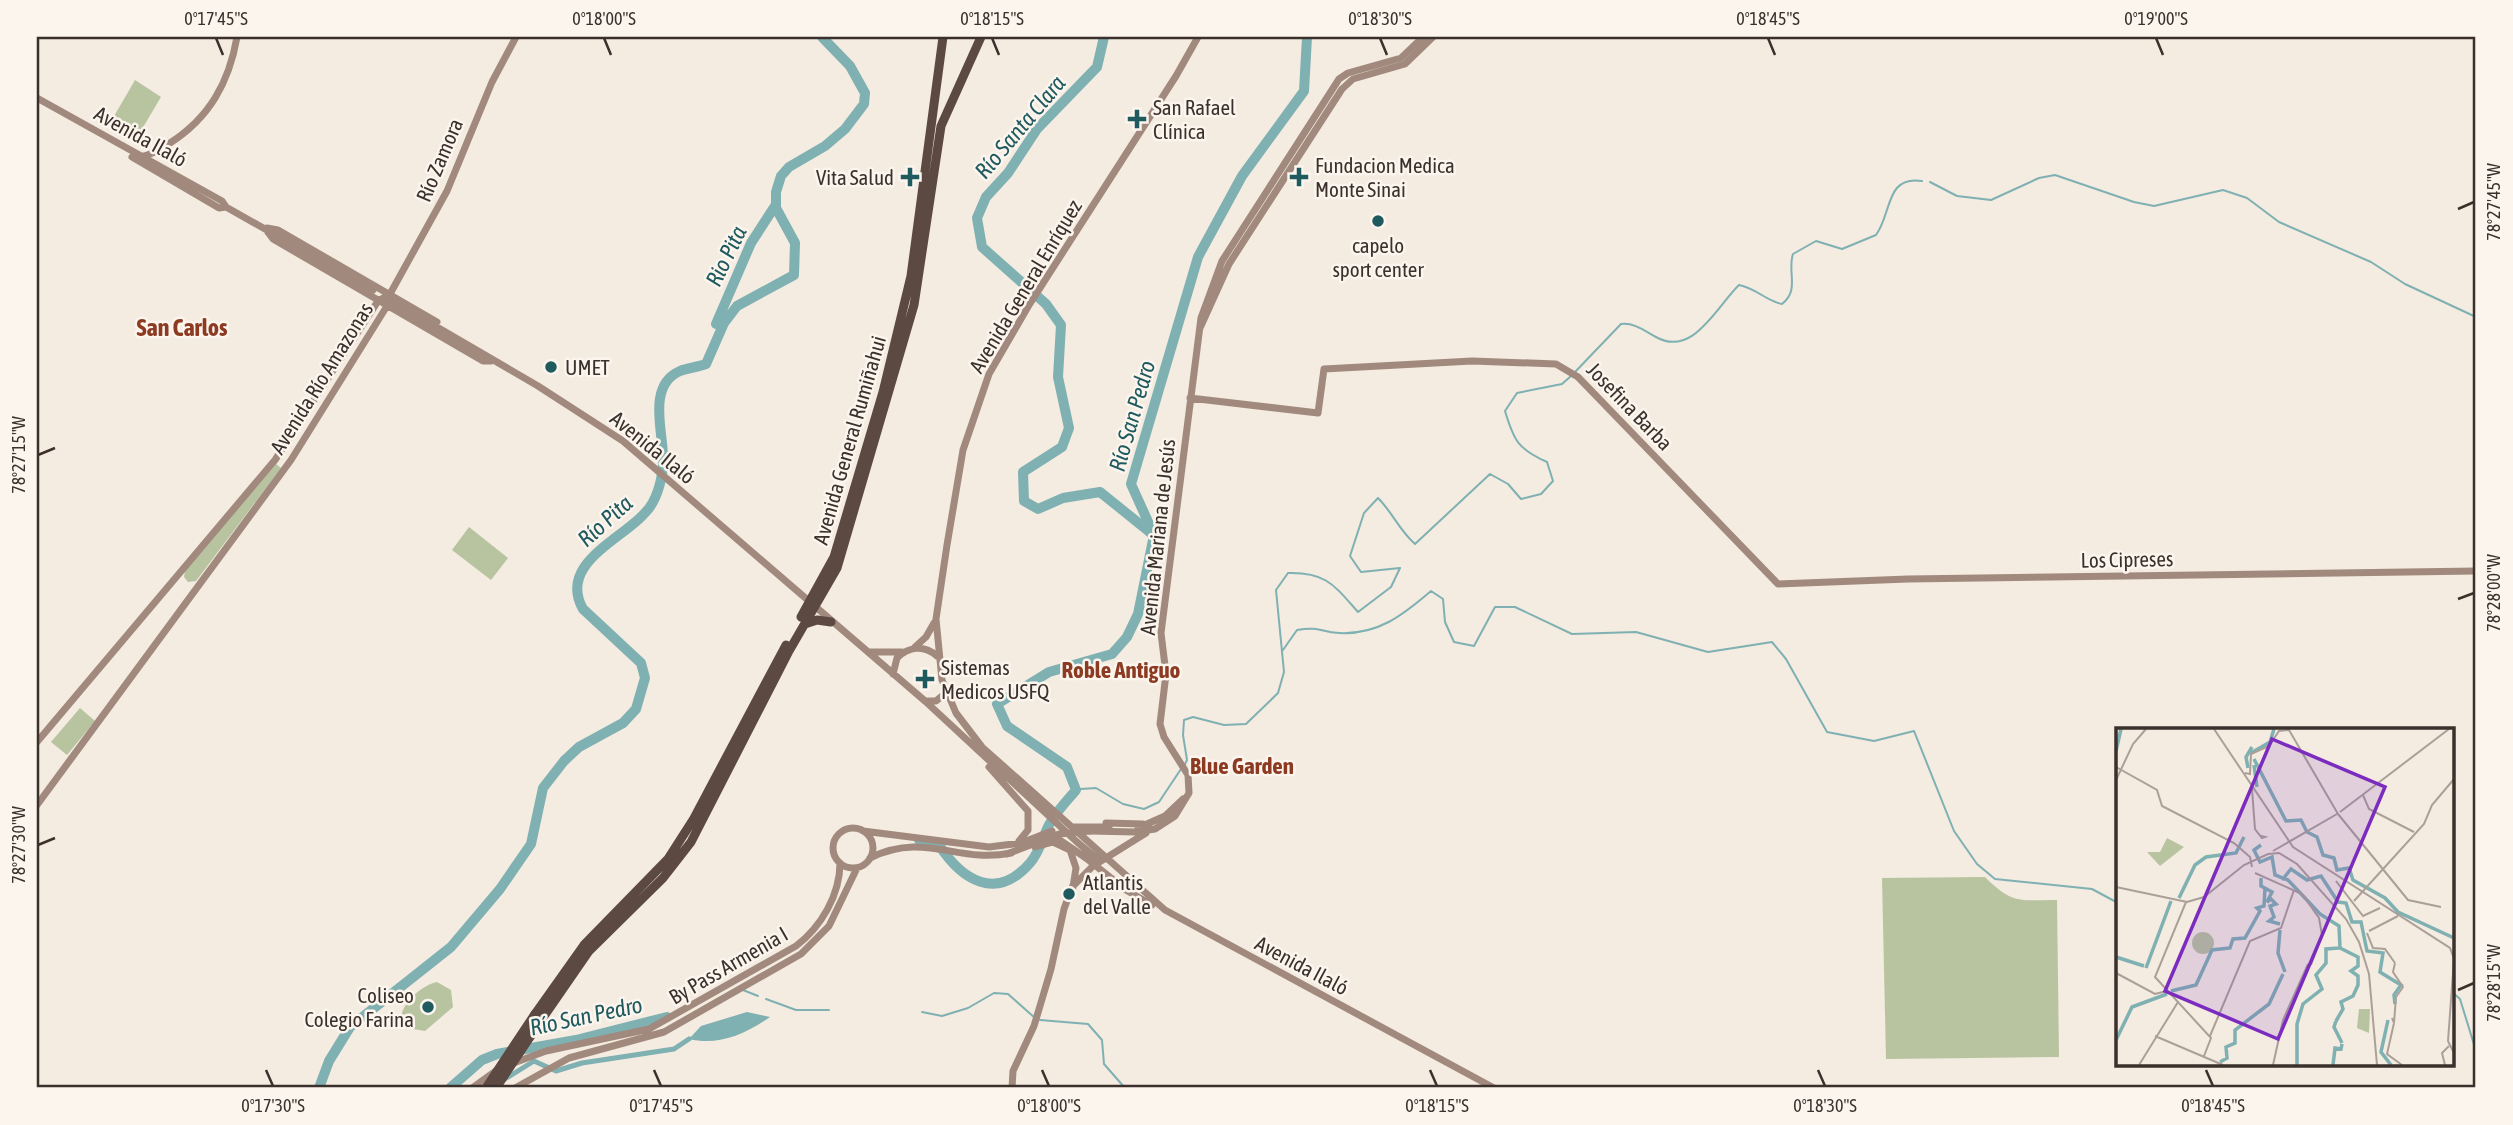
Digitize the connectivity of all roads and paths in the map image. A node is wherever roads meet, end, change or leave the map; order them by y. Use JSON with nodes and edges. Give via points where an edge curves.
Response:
{"nodes":[{"id":1,"x":237,"y":37,"type":"edge"},
{"id":2,"x":516,"y":37,"type":"edge"},
{"id":3,"x":943,"y":37,"type":"edge"},
{"id":4,"x":981,"y":37,"type":"edge"},
{"id":5,"x":1198,"y":37,"type":"edge"},
{"id":6,"x":1423,"y":37,"type":"edge"},
{"id":7,"x":1433,"y":37,"type":"edge"},
{"id":8,"x":1345,"y":80,"type":"junction"},
{"id":9,"x":37,"y":100,"type":"edge"},
{"id":10,"x":140,"y":157,"type":"junction"},
{"id":11,"x":226,"y":207,"type":"junction"},
{"id":12,"x":263,"y":228,"type":"junction"},
{"id":13,"x":373,"y":290,"type":"dead end"},
{"id":14,"x":390,"y":294,"type":"junction"},
{"id":15,"x":378,"y":300,"type":"junction"},
{"id":16,"x":391,"y":304,"type":"junction"},
{"id":17,"x":495,"y":362,"type":"junction"},
{"id":18,"x":1190,"y":398,"type":"junction"},
{"id":19,"x":2476,"y":571,"type":"edge"},
{"id":20,"x":1778,"y":584,"type":"joint"},
{"id":21,"x":812,"y":605,"type":"junction"},
{"id":22,"x":936,"y":619,"type":"junction"},
{"id":23,"x":831,"y":622,"type":"junction"},
{"id":24,"x":803,"y":625,"type":"junction"},
{"id":25,"x":915,"y":647,"type":"junction"},
{"id":26,"x":866,"y":652,"type":"junction"},
{"id":27,"x":903,"y":652,"type":"junction"},
{"id":28,"x":937,"y":656,"type":"junction"},
{"id":29,"x":893,"y":674,"type":"junction"},
{"id":30,"x":947,"y":692,"type":"junction"},
{"id":31,"x":925,"y":701,"type":"junction"},
{"id":32,"x":965,"y":738,"type":"junction"},
{"id":33,"x":37,"y":741,"type":"edge"},
{"id":34,"x":1189,"y":778,"type":"junction"},
{"id":35,"x":1179,"y":803,"type":"junction"},
{"id":36,"x":37,"y":805,"type":"edge"},
{"id":37,"x":1042,"y":805,"type":"junction"},
{"id":38,"x":1063,"y":823,"type":"junction"},
{"id":39,"x":696,"y":824,"type":"junction"},
{"id":40,"x":1136,"y":830,"type":"junction"},
{"id":41,"x":1151,"y":830,"type":"junction"},
{"id":42,"x":863,"y":831,"type":"junction"},
{"id":43,"x":1047,"y":838,"type":"junction"},
{"id":44,"x":1013,"y":845,"type":"junction"},
{"id":45,"x":1007,"y":854,"type":"junction"},
{"id":46,"x":870,"y":858,"type":"junction"},
{"id":47,"x":1104,"y":859,"type":"junction"},
{"id":48,"x":840,"y":863,"type":"junction"},
{"id":49,"x":857,"y":867,"type":"junction"},
{"id":50,"x":1072,"y":887,"type":"junction"},
{"id":51,"x":1165,"y":910,"type":"junction"},
{"id":52,"x":539,"y":1016,"type":"junction"},
{"id":53,"x":472,"y":1088,"type":"edge"},
{"id":54,"x":486,"y":1088,"type":"edge"},
{"id":55,"x":496,"y":1088,"type":"edge"},
{"id":56,"x":515,"y":1088,"type":"edge"},
{"id":57,"x":1012,"y":1088,"type":"edge"},
{"id":58,"x":1494,"y":1088,"type":"edge"}],
"edges":[{"from":1,"to":10,"type":"main road","via":[[232,63],[208,112],[180,137]]},
{"from":2,"to":14,"type":"main road","name":"Río Zamora","via":[[492,82],[443,200]]},
{"from":3,"to":21,"type":"highway","name":"Avenida General Rumiñahui","via":[[912,276],[834,557]]},
{"from":4,"to":21,"type":"highway","name":"Avenida General Rumiñahui","via":[[941,125],[920,276],[839,562]]},
{"from":5,"to":22,"type":"main road","name":"Avenida General Enríquez","via":[[989,374],[960,463]]},
{"from":6,"to":8,"type":"main road","via":[[1401,58]]},
{"from":7,"to":8,"type":"main road","via":[[1405,64]]},
{"from":8,"to":18,"type":"main road","name":"Avenida Mariana de Jesús","via":[[1229,264],[1199,329]]},
{"from":9,"to":10,"type":"main road","name":"Avenida Ilaló"},
{"from":9,"to":11,"type":"main road","name":"Avenida Ilaló","via":[[219,208]]},
{"from":10,"to":11,"type":"main road","name":"Avenida Ilaló"},
{"from":11,"to":12,"type":"main road","name":"Avenida Ilaló"},
{"from":12,"to":13,"type":"main road","name":"Avenida Ilaló"},
{"from":12,"to":14,"type":"main road","via":[[278,230]]},
{"from":12,"to":15,"type":"main road","via":[[273,239]]},
{"from":14,"to":15,"type":"main road","name":"Avenida Río Amazonas"},
{"from":14,"to":16,"type":"main road","name":"Avenida Río Amazonas"},
{"from":14,"to":17,"type":"main road","via":[[486,352]]},
{"from":15,"to":16,"type":"main road"},
{"from":15,"to":33,"type":"main road","name":"Avenida Río Amazonas","via":[[275,460]]},
{"from":16,"to":17,"type":"main road","via":[[484,361]]},
{"from":16,"to":36,"type":"main road","name":"Avenida Río Amazonas","via":[[293,456]]},
{"from":17,"to":21,"type":"main road","name":"Avenida Ilaló","via":[[602,427]]},
{"from":18,"to":20,"type":"main road","name":"Josefina Barba","via":[[1318,413],[1324,369],[1472,361],[1556,364],[1570,369]]},
{"from":18,"to":34,"type":"main road","name":"Avenida Mariana de Jesús","via":[[1161,633],[1166,674],[1160,717],[1168,743]]},
{"from":19,"to":20,"type":"main road","name":"Los Cipreses"},
{"from":21,"to":23,"type":"main road","name":"Avenida Ilaló"},
{"from":21,"to":24,"type":"highway","name":"Avenida General Rumiñahui"},
{"from":21,"to":39,"type":"highway","name":"Avenida General Rumiñahui"},
{"from":22,"to":25,"type":"main road","name":"Avenida General Enríquez"},
{"from":22,"to":28,"type":"main road","name":"Avenida General Enríquez"},
{"from":23,"to":24,"type":"highway"},
{"from":23,"to":26,"type":"main road","name":"Avenida Ilaló"},
{"from":24,"to":39,"type":"highway","name":"Avenida General Rumiñahui"},
{"from":25,"to":27,"type":"main road"},
{"from":25,"to":28,"type":"main road"},
{"from":26,"to":27,"type":"main road"},
{"from":26,"to":29,"type":"main road","name":"Avenida Ilaló"},
{"from":27,"to":29,"type":"main road"},
{"from":28,"to":30,"type":"main road"},
{"from":29,"to":31,"type":"main road"},
{"from":30,"to":31,"type":"main road","via":[[936,701]]},
{"from":30,"to":37,"type":"main road","name":"Avenida Ilaló","via":[[968,730]]},
{"from":31,"to":32,"type":"main road","name":"Avenida Ilaló"},
{"from":32,"to":37,"type":"main road","name":"Avenida Ilaló"},
{"from":32,"to":44,"type":"main road","via":[[1027,808],[1030,824],[1026,835]]},
{"from":34,"to":35,"type":"main road"},
{"from":34,"to":41,"type":"main road","via":[[1189,793],[1180,811]]},
{"from":35,"to":38,"type":"main road","via":[[1143,824]]},
{"from":35,"to":40,"type":"main road","via":[[1160,820]]},
{"from":37,"to":38,"type":"main road","name":"Avenida Ilaló"},
{"from":38,"to":47,"type":"main road","name":"Avenida Ilaló"},
{"from":39,"to":52,"type":"highway","via":[[669,871],[589,951]]},
{"from":39,"to":52,"type":"highway","via":[[661,868],[570,961]]},
{"from":40,"to":41,"type":"main road"},
{"from":40,"to":43,"type":"main road","bridge":true,"via":[[1076,830]]},
{"from":40,"to":44,"type":"main road","bridge":true,"via":[[1066,828]]},
{"from":41,"to":47,"type":"main road"},
{"from":42,"to":44,"type":"main road","via":[[979,847]]},
{"from":42,"to":46,"type":"main road","via":[[871,841]]},
{"from":42,"to":48,"type":"main road","via":[[846,829],[837,836],[834,853]]},
{"from":43,"to":45,"type":"main road","bridge":true},
{"from":43,"to":51,"type":"main road","bridge":true,"via":[[1067,842],[1126,890]]},
{"from":45,"to":46,"type":"main road","via":[[980,856],[908,846]]},
{"from":45,"to":50,"type":"main road","bridge":true,"via":[[1048,842],[1063,845],[1075,861]]},
{"from":46,"to":49,"type":"main road"},
{"from":47,"to":50,"type":"main road"},
{"from":47,"to":51,"type":"main road","name":"Avenida Ilaló"},
{"from":48,"to":49,"type":"main road"},
{"from":48,"to":53,"type":"main road","name":"By Pass Armenia I","via":[[837,887],[825,913],[813,933],[796,947],[642,1032],[546,1051],[487,1075]]},
{"from":49,"to":56,"type":"main road","name":"By Pass Armenia I","via":[[829,926],[801,954],[664,1032],[558,1063]]},
{"from":50,"to":57,"type":"main road","via":[[1034,1026],[1013,1071]]},
{"from":51,"to":58,"type":"main road","name":"Avenida Ilaló"},
{"from":52,"to":54,"type":"highway","bridge":true},
{"from":52,"to":55,"type":"highway","bridge":true}]}
